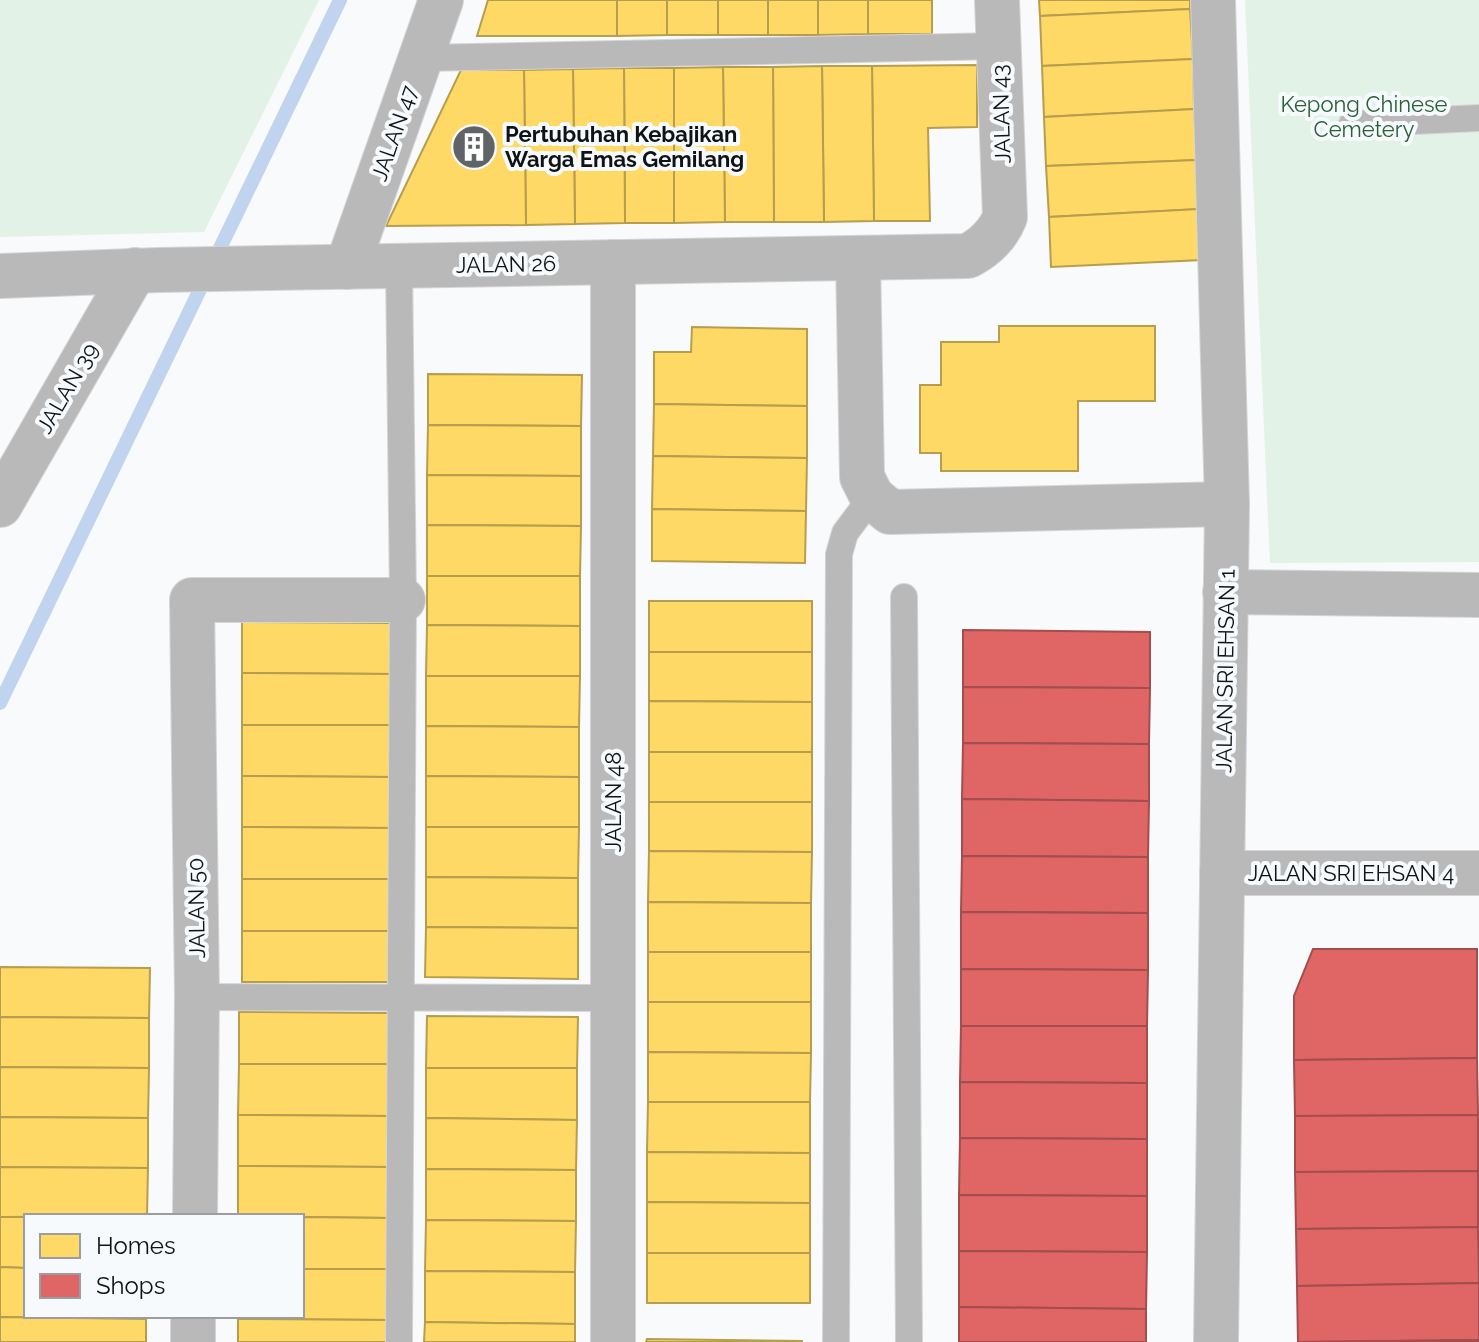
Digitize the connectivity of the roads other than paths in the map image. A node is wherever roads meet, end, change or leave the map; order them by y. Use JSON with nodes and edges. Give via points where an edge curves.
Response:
{"nodes":[{"id":1,"x":441,"y":0,"type":"edge"},
{"id":2,"x":997,"y":0,"type":"edge"},
{"id":3,"x":1213,"y":0,"type":"edge"},
{"id":4,"x":999,"y":46,"type":"junction"},
{"id":5,"x":421,"y":58,"type":"junction"},
{"id":6,"x":1479,"y":118,"type":"edge"},
{"id":7,"x":1352,"y":124,"type":"dead end"},
{"id":8,"x":1000,"y":228,"type":"joint"},
{"id":9,"x":858,"y":258,"type":"junction"},
{"id":10,"x":613,"y":262,"type":"junction"},
{"id":11,"x":399,"y":266,"type":"junction"},
{"id":12,"x":329,"y":267,"type":"junction"},
{"id":13,"x":147,"y":270,"type":"junction"},
{"id":14,"x":0,"y":276,"type":"edge"},
{"id":15,"x":872,"y":497,"type":"junction"},
{"id":16,"x":1227,"y":504,"type":"junction"},
{"id":17,"x":0,"y":505,"type":"edge"},
{"id":18,"x":1225,"y":592,"type":"junction"},
{"id":19,"x":1479,"y":595,"type":"edge"},
{"id":20,"x":904,"y":597,"type":"dead end"},
{"id":21,"x":403,"y":600,"type":"junction"},
{"id":22,"x":1222,"y":873,"type":"junction"},
{"id":23,"x":1479,"y":873,"type":"edge"},
{"id":24,"x":401,"y":996,"type":"junction"},
{"id":25,"x":197,"y":997,"type":"junction"},
{"id":26,"x":613,"y":998,"type":"junction"},
{"id":27,"x":195,"y":1214,"type":"edge"},
{"id":28,"x":193,"y":1318,"type":"edge"},
{"id":29,"x":193,"y":1342,"type":"edge"},
{"id":30,"x":399,"y":1342,"type":"edge"},
{"id":31,"x":613,"y":1342,"type":"edge"},
{"id":32,"x":836,"y":1342,"type":"edge"},
{"id":33,"x":909,"y":1342,"type":"edge"},
{"id":34,"x":1216,"y":1342,"type":"edge"}],
"edges":[{"from":1,"to":5,"type":"street","name":"JALAN 47"},
{"from":2,"to":4,"type":"street","name":"JALAN 43"},
{"from":3,"to":16,"type":"street","name":"JALAN SRI EHSAN 1"},
{"from":4,"to":5,"type":"lane"},
{"from":4,"to":8,"type":"street","name":"JALAN 43","via":[[1005,217]]},
{"from":5,"to":12,"type":"street","name":"JALAN 47"},
{"from":6,"to":7,"type":"lane"},
{"from":8,"to":9,"type":"street","name":"JALAN 26","via":[[968,256]]},
{"from":9,"to":10,"type":"street","name":"JALAN 26"},
{"from":9,"to":15,"type":"street","via":[[862,477]]},
{"from":10,"to":11,"type":"street","name":"JALAN 26"},
{"from":10,"to":26,"type":"street","name":"JALAN 48"},
{"from":11,"to":12,"type":"street","name":"JALAN 26"},
{"from":11,"to":21,"type":"lane"},
{"from":12,"to":13,"type":"street","name":"JALAN 26"},
{"from":13,"to":14,"type":"street","name":"JALAN 26"},
{"from":13,"to":17,"type":"street","name":"JALAN 39"},
{"from":15,"to":16,"type":"street","via":[[890,512]]},
{"from":15,"to":32,"type":"lane","via":[[845,533],[839,554]]},
{"from":16,"to":18,"type":"street","name":"JALAN SRI EHSAN 1"},
{"from":18,"to":19,"type":"street"},
{"from":18,"to":22,"type":"street","name":"JALAN SRI EHSAN 1"},
{"from":20,"to":33,"type":"lane"},
{"from":21,"to":24,"type":"lane"},
{"from":21,"to":25,"type":"street","name":"JALAN 50","via":[[192,600]]},
{"from":22,"to":23,"type":"street","name":"JALAN SRI EHSAN 4"},
{"from":22,"to":34,"type":"street","name":"JALAN SRI EHSAN 1"},
{"from":24,"to":25,"type":"lane"},
{"from":24,"to":26,"type":"lane"},
{"from":24,"to":30,"type":"lane"},
{"from":25,"to":27,"type":"street","name":"JALAN 50"},
{"from":26,"to":31,"type":"street","name":"JALAN 48"},
{"from":28,"to":29,"type":"street"}]}
